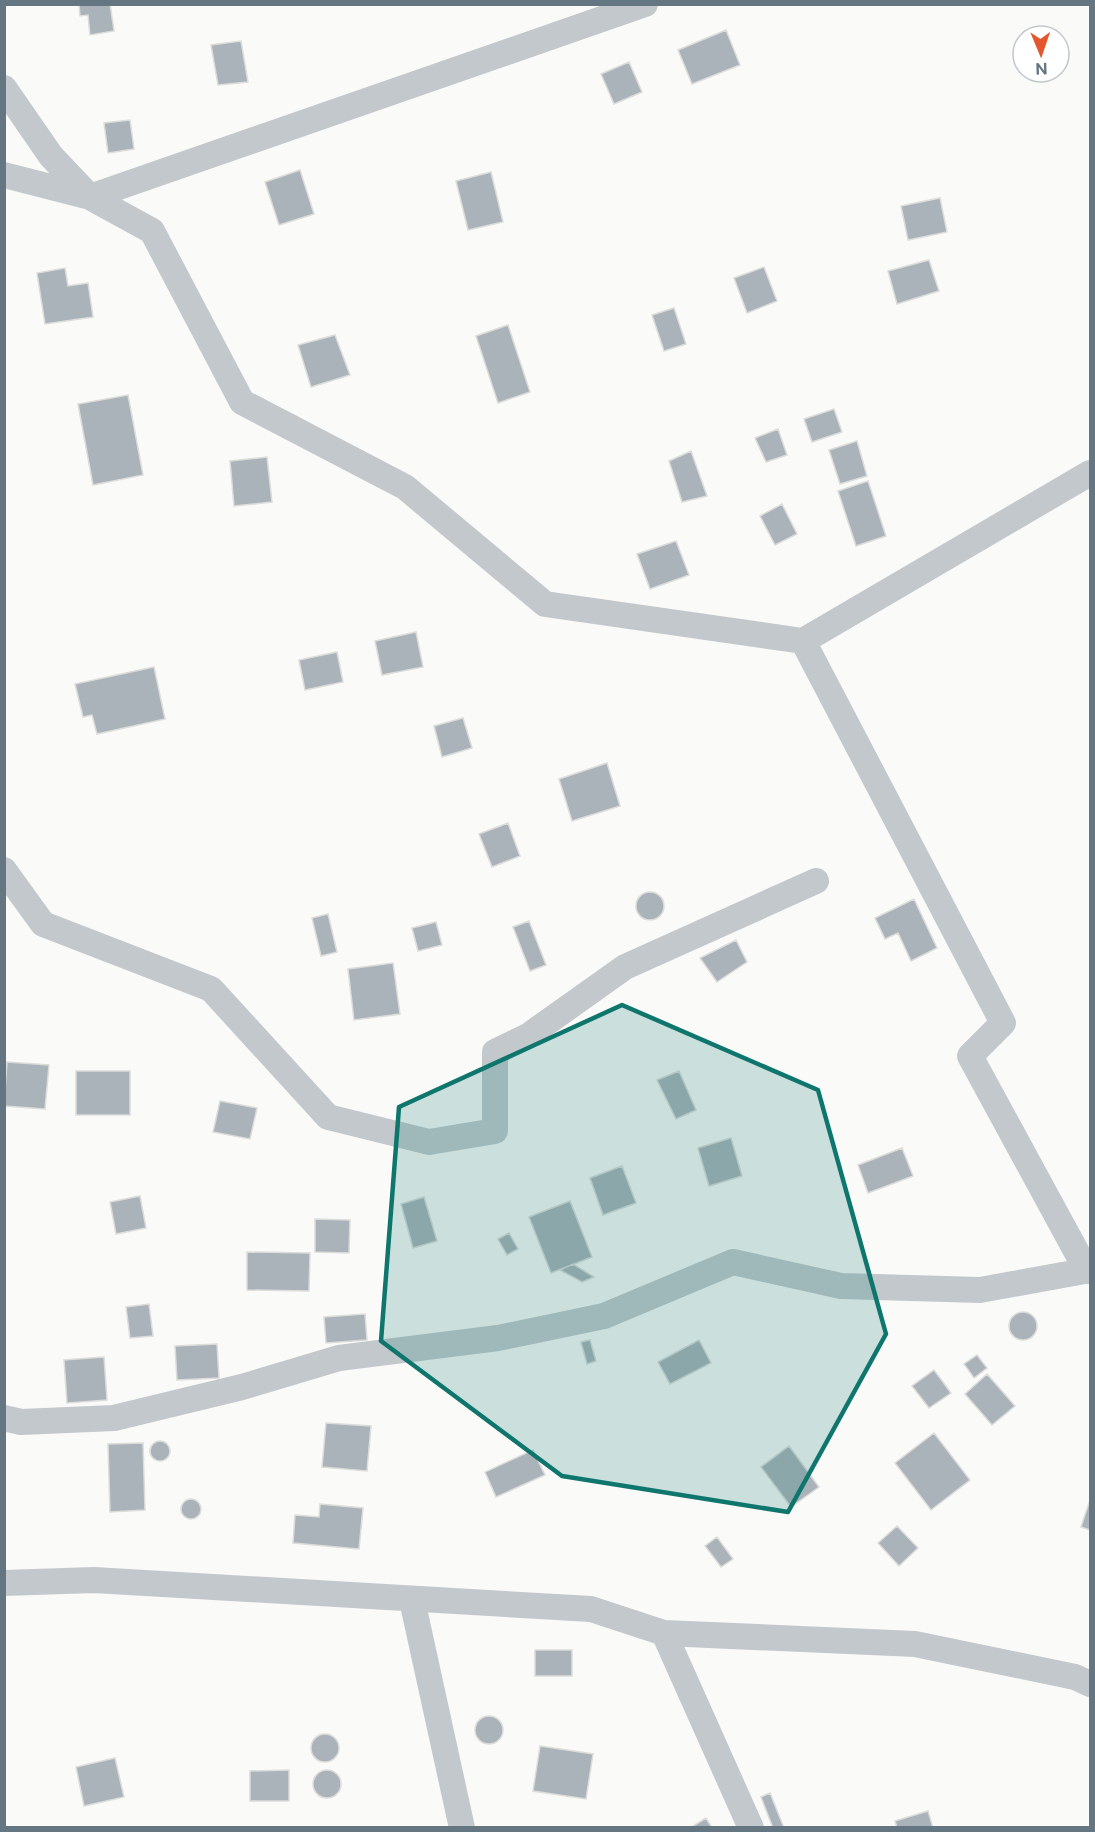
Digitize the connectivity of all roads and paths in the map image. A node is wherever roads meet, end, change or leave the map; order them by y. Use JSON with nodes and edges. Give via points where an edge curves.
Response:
{"nodes":[{"id":1,"x":645,"y":4,"type":"edge"},
{"id":2,"x":4,"y":88,"type":"edge"},
{"id":3,"x":4,"y":175,"type":"edge"},
{"id":4,"x":90,"y":197,"type":"junction"},
{"id":5,"x":1090,"y":473,"type":"edge"},
{"id":6,"x":803,"y":641,"type":"junction"},
{"id":7,"x":4,"y":870,"type":"edge"},
{"id":8,"x":816,"y":881,"type":"dead end"},
{"id":9,"x":1089,"y":1271,"type":"edge"},
{"id":10,"x":4,"y":1418,"type":"edge"},
{"id":11,"x":4,"y":1583,"type":"edge"},
{"id":12,"x":412,"y":1600,"type":"junction"},
{"id":13,"x":664,"y":1633,"type":"junction"},
{"id":14,"x":1085,"y":1679,"type":"edge"},
{"id":15,"x":462,"y":1827,"type":"edge"},
{"id":16,"x":752,"y":1827,"type":"edge"}],
"edges":[{"from":1,"to":4,"type":"street"},
{"from":2,"to":4,"type":"street","via":[[51,156]]},
{"from":3,"to":4,"type":"street"},
{"from":4,"to":6,"type":"street","via":[[152,231],[242,402],[405,487],[545,604]]},
{"from":5,"to":6,"type":"street"},
{"from":6,"to":9,"type":"street","via":[[1003,1023],[970,1056]]},
{"from":7,"to":8,"type":"street","via":[[44,924],[211,989],[328,1117],[429,1142],[495,1131],[495,1052],[528,1036],[626,967]]},
{"from":9,"to":10,"type":"street","via":[[980,1290],[957,1290],[841,1286],[733,1262],[604,1316],[498,1338],[339,1358],[242,1387],[114,1418],[21,1422]]},
{"from":11,"to":12,"type":"street","via":[[94,1580]]},
{"from":12,"to":13,"type":"street","via":[[591,1609]]},
{"from":12,"to":15,"type":"street"},
{"from":13,"to":14,"type":"street","via":[[915,1644]]},
{"from":13,"to":16,"type":"street"}]}
